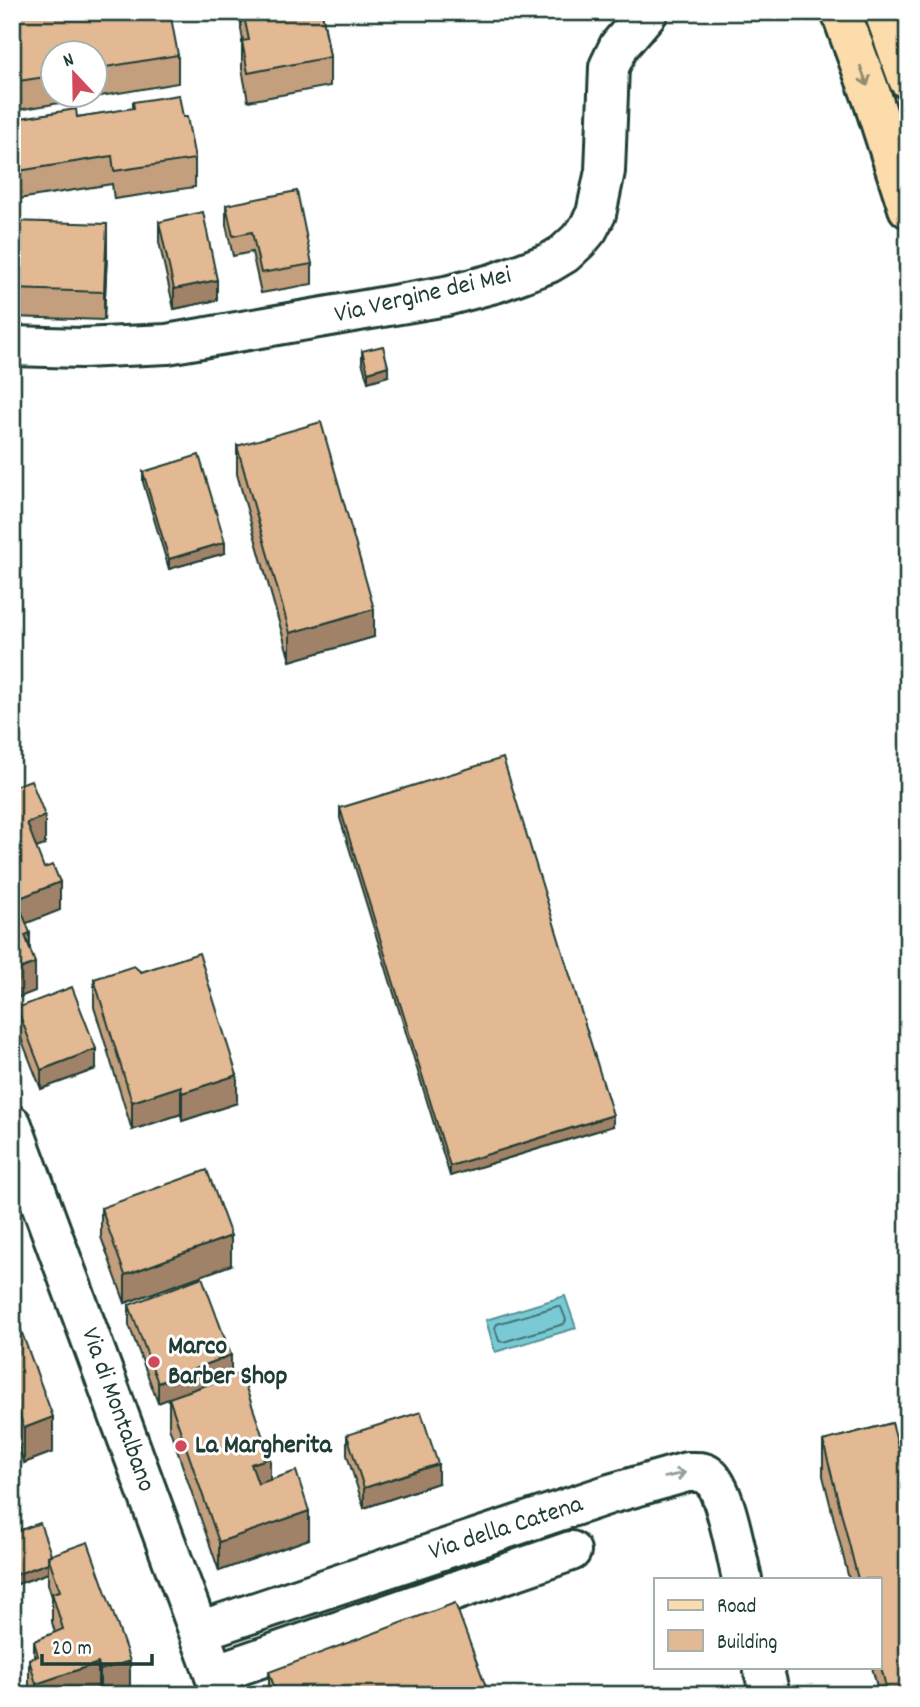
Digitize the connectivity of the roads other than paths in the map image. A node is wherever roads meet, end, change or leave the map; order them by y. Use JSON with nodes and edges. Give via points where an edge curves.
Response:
{"nodes":[{"id":1,"x":648,"y":12,"type":"edge"},
{"id":2,"x":841,"y":12,"type":"edge"},
{"id":3,"x":884,"y":12,"type":"edge"},
{"id":4,"x":908,"y":79,"type":"edge"},
{"id":5,"x":908,"y":208,"type":"edge"},
{"id":6,"x":12,"y":346,"type":"edge"},
{"id":7,"x":12,"y":1125,"type":"edge"},
{"id":8,"x":507,"y":1528,"type":"junction"},
{"id":9,"x":571,"y":1551,"type":"dead end"},
{"id":10,"x":520,"y":1568,"type":"junction"},
{"id":11,"x":743,"y":1578,"type":"edge"},
{"id":12,"x":199,"y":1631,"type":"junction"},
{"id":13,"x":763,"y":1668,"type":"edge"},
{"id":14,"x":218,"y":1684,"type":"edge"},
{"id":15,"x":770,"y":1695,"type":"edge"}],
"edges":[{"from":1,"to":6,"type":"street","name":"Via Vergine dei Mei","via":[[619,46],[609,67],[605,171],[596,214],[578,241],[549,263],[446,296],[167,344]]},
{"from":2,"to":5,"type":"main road","one_way":true},
{"from":3,"to":4,"type":"main road"},
{"from":7,"to":12,"type":"street","name":"Via di Montalbano"},
{"from":8,"to":10,"type":"street"},
{"from":8,"to":11,"type":"street","name":"Via della Catena","one_way":true,"via":[[610,1494],[699,1472],[717,1484]]},
{"from":8,"to":12,"type":"street","name":"Via della Catena"},
{"from":9,"to":10,"type":"street"},
{"from":10,"to":14,"type":"street"},
{"from":12,"to":14,"type":"street","name":"Via di Montalbano"},
{"from":13,"to":15,"type":"street"}]}
